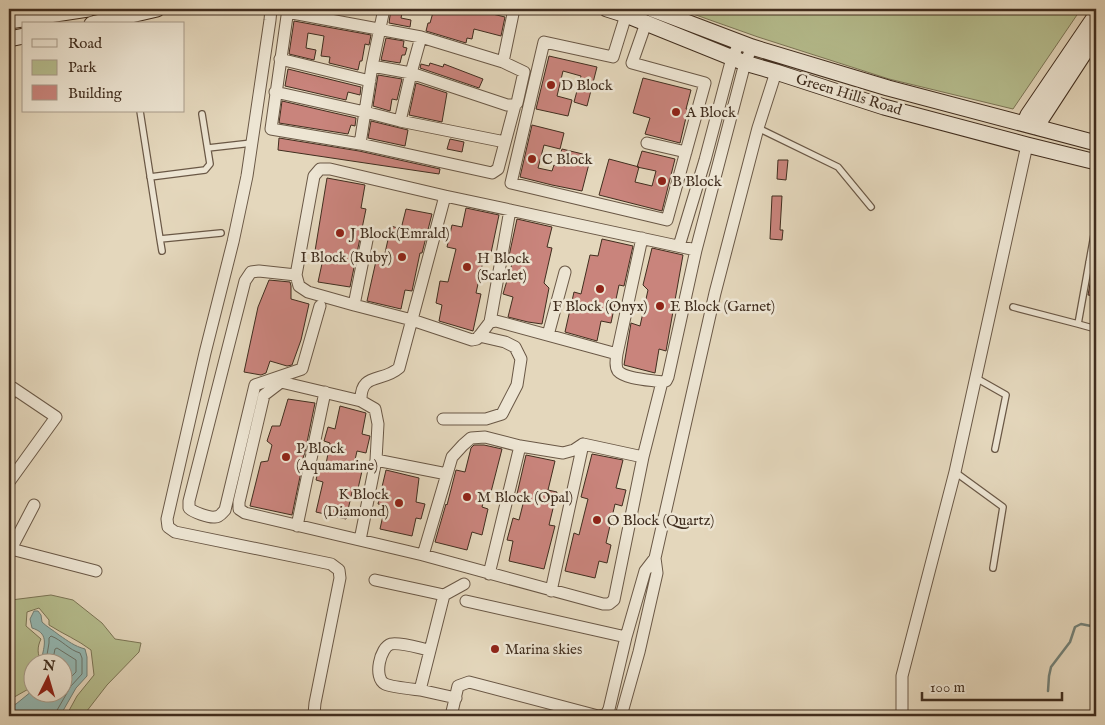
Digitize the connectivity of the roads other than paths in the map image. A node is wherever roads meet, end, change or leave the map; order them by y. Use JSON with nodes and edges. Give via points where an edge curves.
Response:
{"nodes":[{"id":1,"x":88,"y":9,"type":"edge"},
{"id":2,"x":156,"y":9,"type":"edge"},
{"id":3,"x":271,"y":9,"type":"edge"},
{"id":4,"x":384,"y":9,"type":"edge"},
{"id":5,"x":514,"y":9,"type":"edge"},
{"id":6,"x":607,"y":9,"type":"edge"},
{"id":7,"x":288,"y":10,"type":"edge"},
{"id":8,"x":626,"y":15,"type":"junction"},
{"id":9,"x":1096,"y":15,"type":"edge"},
{"id":10,"x":649,"y":16,"type":"edge"},
{"id":11,"x":125,"y":20,"type":"edge"},
{"id":12,"x":9,"y":21,"type":"edge"},
{"id":13,"x":108,"y":22,"type":"edge"},
{"id":14,"x":379,"y":29,"type":"junction"},
{"id":15,"x":1096,"y":35,"type":"edge"},
{"id":16,"x":22,"y":36,"type":"edge"},
{"id":17,"x":421,"y":37,"type":"junction"},
{"id":18,"x":9,"y":39,"type":"edge"},
{"id":19,"x":746,"y":45,"type":"junction"},
{"id":20,"x":613,"y":57,"type":"junction"},
{"id":21,"x":280,"y":59,"type":"junction"},
{"id":22,"x":739,"y":61,"type":"junction"},
{"id":23,"x":503,"y":62,"type":"junction"},
{"id":24,"x":632,"y":62,"type":"junction"},
{"id":25,"x":372,"y":66,"type":"junction"},
{"id":26,"x":776,"y":72,"type":"junction"},
{"id":27,"x":411,"y":73,"type":"junction"},
{"id":28,"x":370,"y":82,"type":"junction"},
{"id":29,"x":275,"y":92,"type":"junction"},
{"id":30,"x":515,"y":105,"type":"junction"},
{"id":31,"x":140,"y":112,"type":"edge"},
{"id":32,"x":365,"y":112,"type":"junction"},
{"id":33,"x":202,"y":114,"type":"dead end"},
{"id":34,"x":400,"y":120,"type":"junction"},
{"id":35,"x":1030,"y":125,"type":"junction"},
{"id":36,"x":758,"y":128,"type":"junction"},
{"id":37,"x":505,"y":142,"type":"junction"},
{"id":38,"x":252,"y":143,"type":"junction"},
{"id":39,"x":647,"y":143,"type":"dead end"},
{"id":40,"x":1096,"y":143,"type":"edge"},
{"id":41,"x":360,"y":144,"type":"junction"},
{"id":42,"x":1026,"y":144,"type":"junction"},
{"id":43,"x":208,"y":148,"type":"junction"},
{"id":44,"x":686,"y":152,"type":"junction"},
{"id":45,"x":705,"y":160,"type":"junction"},
{"id":46,"x":1096,"y":162,"type":"edge"},
{"id":47,"x":719,"y":164,"type":"junction"},
{"id":48,"x":150,"y":177,"type":"junction"},
{"id":49,"x":445,"y":196,"type":"junction"},
{"id":50,"x":871,"y":207,"type":"dead end"},
{"id":51,"x":510,"y":210,"type":"junction"},
{"id":52,"x":1096,"y":224,"type":"edge"},
{"id":53,"x":221,"y":234,"type":"dead end"},
{"id":54,"x":368,"y":235,"type":"dead end"},
{"id":55,"x":642,"y":238,"type":"junction"},
{"id":56,"x":160,"y":239,"type":"junction"},
{"id":57,"x":679,"y":246,"type":"junction"},
{"id":58,"x":696,"y":250,"type":"junction"},
{"id":59,"x":162,"y":251,"type":"dead end"},
{"id":60,"x":1089,"y":262,"type":"junction"},
{"id":61,"x":1096,"y":264,"type":"edge"},
{"id":62,"x":564,"y":272,"type":"dead end"},
{"id":63,"x":296,"y":275,"type":"junction"},
{"id":64,"x":354,"y":305,"type":"junction"},
{"id":65,"x":320,"y":306,"type":"dead end"},
{"id":66,"x":1013,"y":307,"type":"dead end"},
{"id":67,"x":412,"y":320,"type":"junction"},
{"id":68,"x":490,"y":322,"type":"junction"},
{"id":69,"x":1078,"y":324,"type":"junction"},
{"id":70,"x":1096,"y":329,"type":"edge"},
{"id":71,"x":548,"y":335,"type":"junction"},
{"id":72,"x":479,"y":336,"type":"junction"},
{"id":73,"x":617,"y":354,"type":"junction"},
{"id":74,"x":976,"y":378,"type":"junction"},
{"id":75,"x":662,"y":382,"type":"junction"},
{"id":76,"x":10,"y":390,"type":"edge"},
{"id":77,"x":325,"y":392,"type":"junction"},
{"id":78,"x":361,"y":401,"type":"junction"},
{"id":79,"x":442,"y":419,"type":"dead end"},
{"id":80,"x":582,"y":444,"type":"junction"},
{"id":81,"x":520,"y":446,"type":"junction"},
{"id":82,"x":995,"y":449,"type":"dead end"},
{"id":83,"x":643,"y":456,"type":"junction"},
{"id":84,"x":376,"y":460,"type":"junction"},
{"id":85,"x":955,"y":472,"type":"junction"},
{"id":86,"x":447,"y":474,"type":"junction"},
{"id":87,"x":9,"y":482,"type":"edge"},
{"id":88,"x":34,"y":505,"type":"dead end"},
{"id":89,"x":297,"y":526,"type":"junction"},
{"id":90,"x":360,"y":540,"type":"junction"},
{"id":91,"x":10,"y":549,"type":"edge"},
{"id":92,"x":423,"y":556,"type":"junction"},
{"id":93,"x":654,"y":558,"type":"junction"},
{"id":94,"x":993,"y":568,"type":"dead end"},
{"id":95,"x":96,"y":571,"type":"dead end"},
{"id":96,"x":489,"y":574,"type":"junction"},
{"id":97,"x":375,"y":580,"type":"dead end"},
{"id":98,"x":464,"y":584,"type":"dead end"},
{"id":99,"x":551,"y":591,"type":"junction"},
{"id":100,"x":444,"y":595,"type":"junction"},
{"id":101,"x":466,"y":601,"type":"dead end"},
{"id":102,"x":626,"y":637,"type":"junction"},
{"id":103,"x":429,"y":650,"type":"junction"},
{"id":104,"x":420,"y":690,"type":"junction"},
{"id":105,"x":456,"y":698,"type":"junction"},
{"id":106,"x":316,"y":716,"type":"edge"},
{"id":107,"x":451,"y":716,"type":"edge"},
{"id":108,"x":621,"y":716,"type":"edge"},
{"id":109,"x":902,"y":716,"type":"edge"}],
"edges":[{"from":1,"to":12,"type":"street"},
{"from":2,"to":11,"type":"street"},
{"from":3,"to":38,"type":"street"},
{"from":4,"to":14,"type":"street"},
{"from":5,"to":23,"type":"street"},
{"from":6,"to":8,"type":"street","name":"Green Hills Road"},
{"from":7,"to":14,"type":"street"},
{"from":7,"to":21,"type":"street"},
{"from":8,"to":10,"type":"street","name":"Green Hills Road"},
{"from":8,"to":20,"type":"street"},
{"from":9,"to":35,"type":"street","via":[[1028,114]]},
{"from":10,"to":19,"type":"street","name":"Green Hills Road"},
{"from":10,"to":22,"type":"street","name":"Green Hills Road"},
{"from":10,"to":24,"type":"street"},
{"from":11,"to":13,"type":"street"},
{"from":14,"to":17,"type":"street"},
{"from":14,"to":25,"type":"street"},
{"from":15,"to":35,"type":"street"},
{"from":16,"to":18,"type":"street"},
{"from":17,"to":23,"type":"street"},
{"from":17,"to":27,"type":"street"},
{"from":19,"to":22,"type":"street"},
{"from":19,"to":35,"type":"street","name":"Green Hills Road","via":[[888,88]]},
{"from":20,"to":24,"type":"street"},
{"from":20,"to":44,"type":"street","via":[[544,42],[511,183],[667,220]]},
{"from":21,"to":28,"type":"street"},
{"from":21,"to":29,"type":"street"},
{"from":22,"to":26,"type":"street","name":"Green Hills Road"},
{"from":22,"to":45,"type":"street"},
{"from":22,"to":47,"type":"street"},
{"from":23,"to":30,"type":"street","via":[[524,72]]},
{"from":24,"to":44,"type":"street","via":[[705,82]]},
{"from":25,"to":27,"type":"street"},
{"from":25,"to":28,"type":"street"},
{"from":26,"to":36,"type":"street"},
{"from":26,"to":42,"type":"street","name":"Green Hills Road","via":[[884,107]]},
{"from":27,"to":30,"type":"street"},
{"from":27,"to":34,"type":"street"},
{"from":28,"to":32,"type":"street"},
{"from":29,"to":32,"type":"street"},
{"from":29,"to":41,"type":"street","via":[[271,129]]},
{"from":30,"to":37,"type":"street"},
{"from":31,"to":48,"type":"lane"},
{"from":32,"to":34,"type":"street"},
{"from":32,"to":41,"type":"street"},
{"from":33,"to":43,"type":"lane"},
{"from":34,"to":37,"type":"street"},
{"from":35,"to":40,"type":"street","name":"Green Hills Road"},
{"from":36,"to":50,"type":"lane","via":[[838,167]]},
{"from":36,"to":93,"type":"street","via":[[715,293]]},
{"from":37,"to":41,"type":"street","via":[[498,170],[492,173]]},
{"from":38,"to":43,"type":"lane"},
{"from":38,"to":106,"type":"street","via":[[233,242],[186,432],[168,527],[175,532],[331,564],[339,570],[315,702]]},
{"from":39,"to":44,"type":"street"},
{"from":42,"to":46,"type":"street","name":"Green Hills Road"},
{"from":42,"to":74,"type":"street"},
{"from":43,"to":48,"type":"lane","via":[[210,164],[205,170]]},
{"from":45,"to":47,"type":"street"},
{"from":45,"to":57,"type":"street"},
{"from":47,"to":58,"type":"street"},
{"from":48,"to":56,"type":"lane"},
{"from":49,"to":51,"type":"street"},
{"from":49,"to":63,"type":"street","via":[[320,169],[314,176]]},
{"from":49,"to":67,"type":"street"},
{"from":51,"to":55,"type":"street"},
{"from":51,"to":68,"type":"street"},
{"from":52,"to":60,"type":"lane"},
{"from":53,"to":56,"type":"lane"},
{"from":54,"to":64,"type":"street"},
{"from":55,"to":57,"type":"street"},
{"from":55,"to":73,"type":"street"},
{"from":56,"to":59,"type":"lane"},
{"from":57,"to":58,"type":"street"},
{"from":58,"to":75,"type":"street","via":[[668,377]]},
{"from":60,"to":61,"type":"lane"},
{"from":60,"to":69,"type":"lane"},
{"from":62,"to":71,"type":"street"},
{"from":63,"to":64,"type":"street","via":[[300,286],[308,292]]},
{"from":63,"to":65,"type":"street","via":[[259,271],[251,272],[245,281],[189,501],[193,512],[215,517],[225,510],[255,384],[302,369]]},
{"from":64,"to":67,"type":"street"},
{"from":66,"to":69,"type":"lane"},
{"from":67,"to":72,"type":"street","via":[[472,340]]},
{"from":67,"to":78,"type":"street","via":[[399,368],[364,385]]},
{"from":68,"to":71,"type":"street"},
{"from":68,"to":72,"type":"street"},
{"from":69,"to":70,"type":"lane"},
{"from":71,"to":73,"type":"street"},
{"from":72,"to":79,"type":"street","via":[[516,347],[521,359],[517,385],[502,414],[486,419]]},
{"from":73,"to":75,"type":"street","via":[[619,372]]},
{"from":74,"to":82,"type":"lane","via":[[1006,395]]},
{"from":74,"to":85,"type":"street"},
{"from":75,"to":83,"type":"street"},
{"from":76,"to":87,"type":"street","via":[[56,417]]},
{"from":77,"to":78,"type":"street"},
{"from":77,"to":89,"type":"street"},
{"from":77,"to":89,"type":"street","via":[[281,382],[264,395],[239,502],[245,513]]},
{"from":78,"to":84,"type":"street","via":[[375,409],[378,424]]},
{"from":80,"to":81,"type":"street","via":[[563,454]]},
{"from":80,"to":83,"type":"street"},
{"from":80,"to":99,"type":"street"},
{"from":81,"to":86,"type":"street","via":[[484,437],[471,438],[452,458]]},
{"from":81,"to":96,"type":"street"},
{"from":83,"to":99,"type":"street","via":[[614,600],[603,604]]},
{"from":84,"to":86,"type":"street"},
{"from":84,"to":90,"type":"street"},
{"from":85,"to":94,"type":"lane","via":[[1003,507]]},
{"from":85,"to":109,"type":"street","via":[[902,676]]},
{"from":86,"to":92,"type":"street"},
{"from":88,"to":91,"type":"street"},
{"from":89,"to":90,"type":"street"},
{"from":90,"to":92,"type":"street"},
{"from":91,"to":95,"type":"street"},
{"from":92,"to":96,"type":"street"},
{"from":93,"to":102,"type":"street","via":[[645,571]]},
{"from":93,"to":108,"type":"street","via":[[657,573]]},
{"from":96,"to":99,"type":"street"},
{"from":97,"to":100,"type":"street"},
{"from":98,"to":100,"type":"street"},
{"from":100,"to":103,"type":"street"},
{"from":101,"to":102,"type":"street"},
{"from":102,"to":105,"type":"street","via":[[606,716],[469,682],[458,686]]},
{"from":103,"to":104,"type":"street"},
{"from":103,"to":104,"type":"street","via":[[389,644],[383,650],[380,663],[378,672],[384,684]]},
{"from":104,"to":105,"type":"street"},
{"from":105,"to":107,"type":"street"}]}
